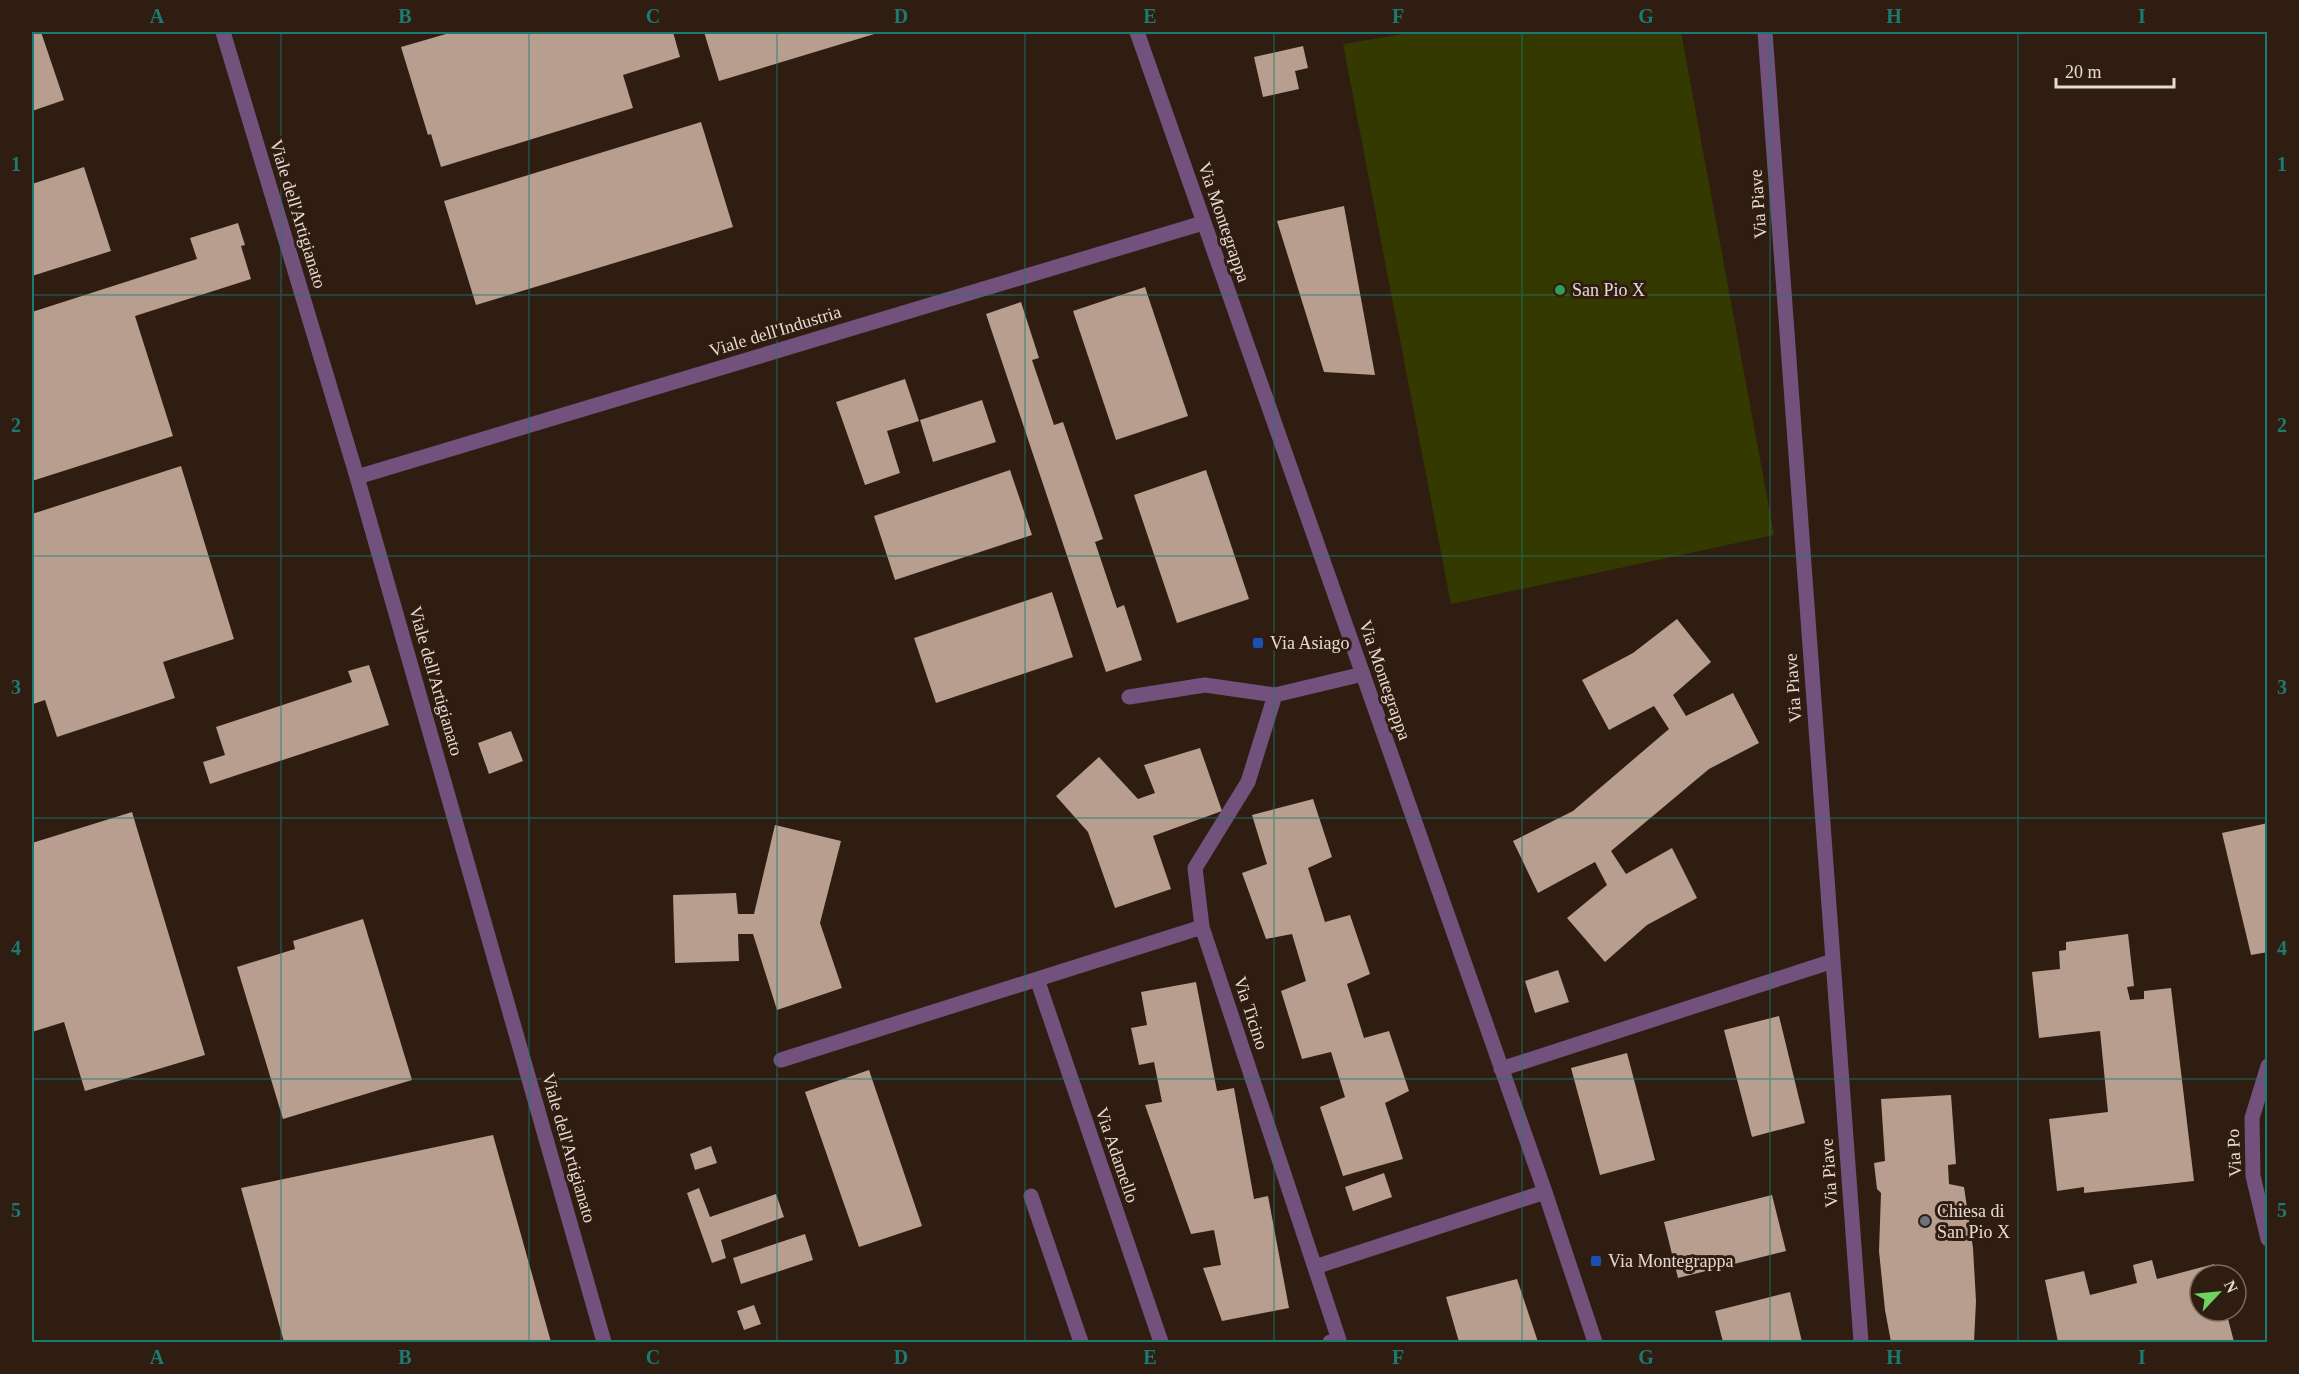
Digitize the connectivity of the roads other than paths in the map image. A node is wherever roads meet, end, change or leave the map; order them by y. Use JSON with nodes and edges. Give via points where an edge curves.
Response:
{"nodes":[{"id":1,"x":223,"y":32,"type":"edge"},
{"id":2,"x":1137,"y":32,"type":"edge"},
{"id":3,"x":1765,"y":32,"type":"edge"},
{"id":4,"x":1203,"y":223,"type":"junction"},
{"id":5,"x":357,"y":477,"type":"junction"},
{"id":6,"x":1363,"y":674,"type":"junction"},
{"id":7,"x":1275,"y":695,"type":"junction"},
{"id":8,"x":1130,"y":697,"type":"dead end"},
{"id":9,"x":1202,"y":927,"type":"junction"},
{"id":10,"x":1833,"y":961,"type":"junction"},
{"id":11,"x":1037,"y":979,"type":"junction"},
{"id":12,"x":780,"y":1060,"type":"dead end"},
{"id":13,"x":2268,"y":1066,"type":"edge"},
{"id":14,"x":1501,"y":1069,"type":"junction"},
{"id":15,"x":1545,"y":1192,"type":"junction"},
{"id":16,"x":1031,"y":1196,"type":"dead end"},
{"id":17,"x":2268,"y":1239,"type":"edge"},
{"id":18,"x":1315,"y":1267,"type":"junction"},
{"id":19,"x":604,"y":1342,"type":"edge"},
{"id":20,"x":1081,"y":1342,"type":"edge"},
{"id":21,"x":1161,"y":1342,"type":"edge"},
{"id":22,"x":1330,"y":1342,"type":"edge"},
{"id":23,"x":1595,"y":1342,"type":"edge"},
{"id":24,"x":1861,"y":1342,"type":"edge"}],
"edges":[{"from":1,"to":5,"type":"street","name":"Viale dell'Artigianato"},
{"from":2,"to":4,"type":"street","name":"Via Montegrappa"},
{"from":3,"to":10,"type":"street","name":"Via Piave"},
{"from":4,"to":5,"type":"street","name":"Viale dell'Industria"},
{"from":4,"to":6,"type":"street","name":"Via Montegrappa"},
{"from":5,"to":19,"type":"street","name":"Viale dell'Artigianato"},
{"from":6,"to":7,"type":"street"},
{"from":6,"to":14,"type":"street","name":"Via Montegrappa"},
{"from":7,"to":8,"type":"street","via":[[1206,686]]},
{"from":7,"to":9,"type":"street","name":"Via Ticino","via":[[1248,782],[1195,868]]},
{"from":9,"to":11,"type":"street"},
{"from":9,"to":18,"type":"street","name":"Via Ticino"},
{"from":10,"to":14,"type":"street"},
{"from":10,"to":24,"type":"street","name":"Via Piave"},
{"from":11,"to":12,"type":"street"},
{"from":11,"to":21,"type":"street","name":"Via Adamello"},
{"from":13,"to":17,"type":"street","name":"Via Po","via":[[2252,1118],[2253,1176]]},
{"from":14,"to":15,"type":"street","name":"Via Montegrappa"},
{"from":15,"to":18,"type":"street"},
{"from":15,"to":23,"type":"street","name":"Via Montegrappa"},
{"from":16,"to":20,"type":"street"},
{"from":18,"to":22,"type":"street","name":"Via Ticino","via":[[1339,1340]]}]}
